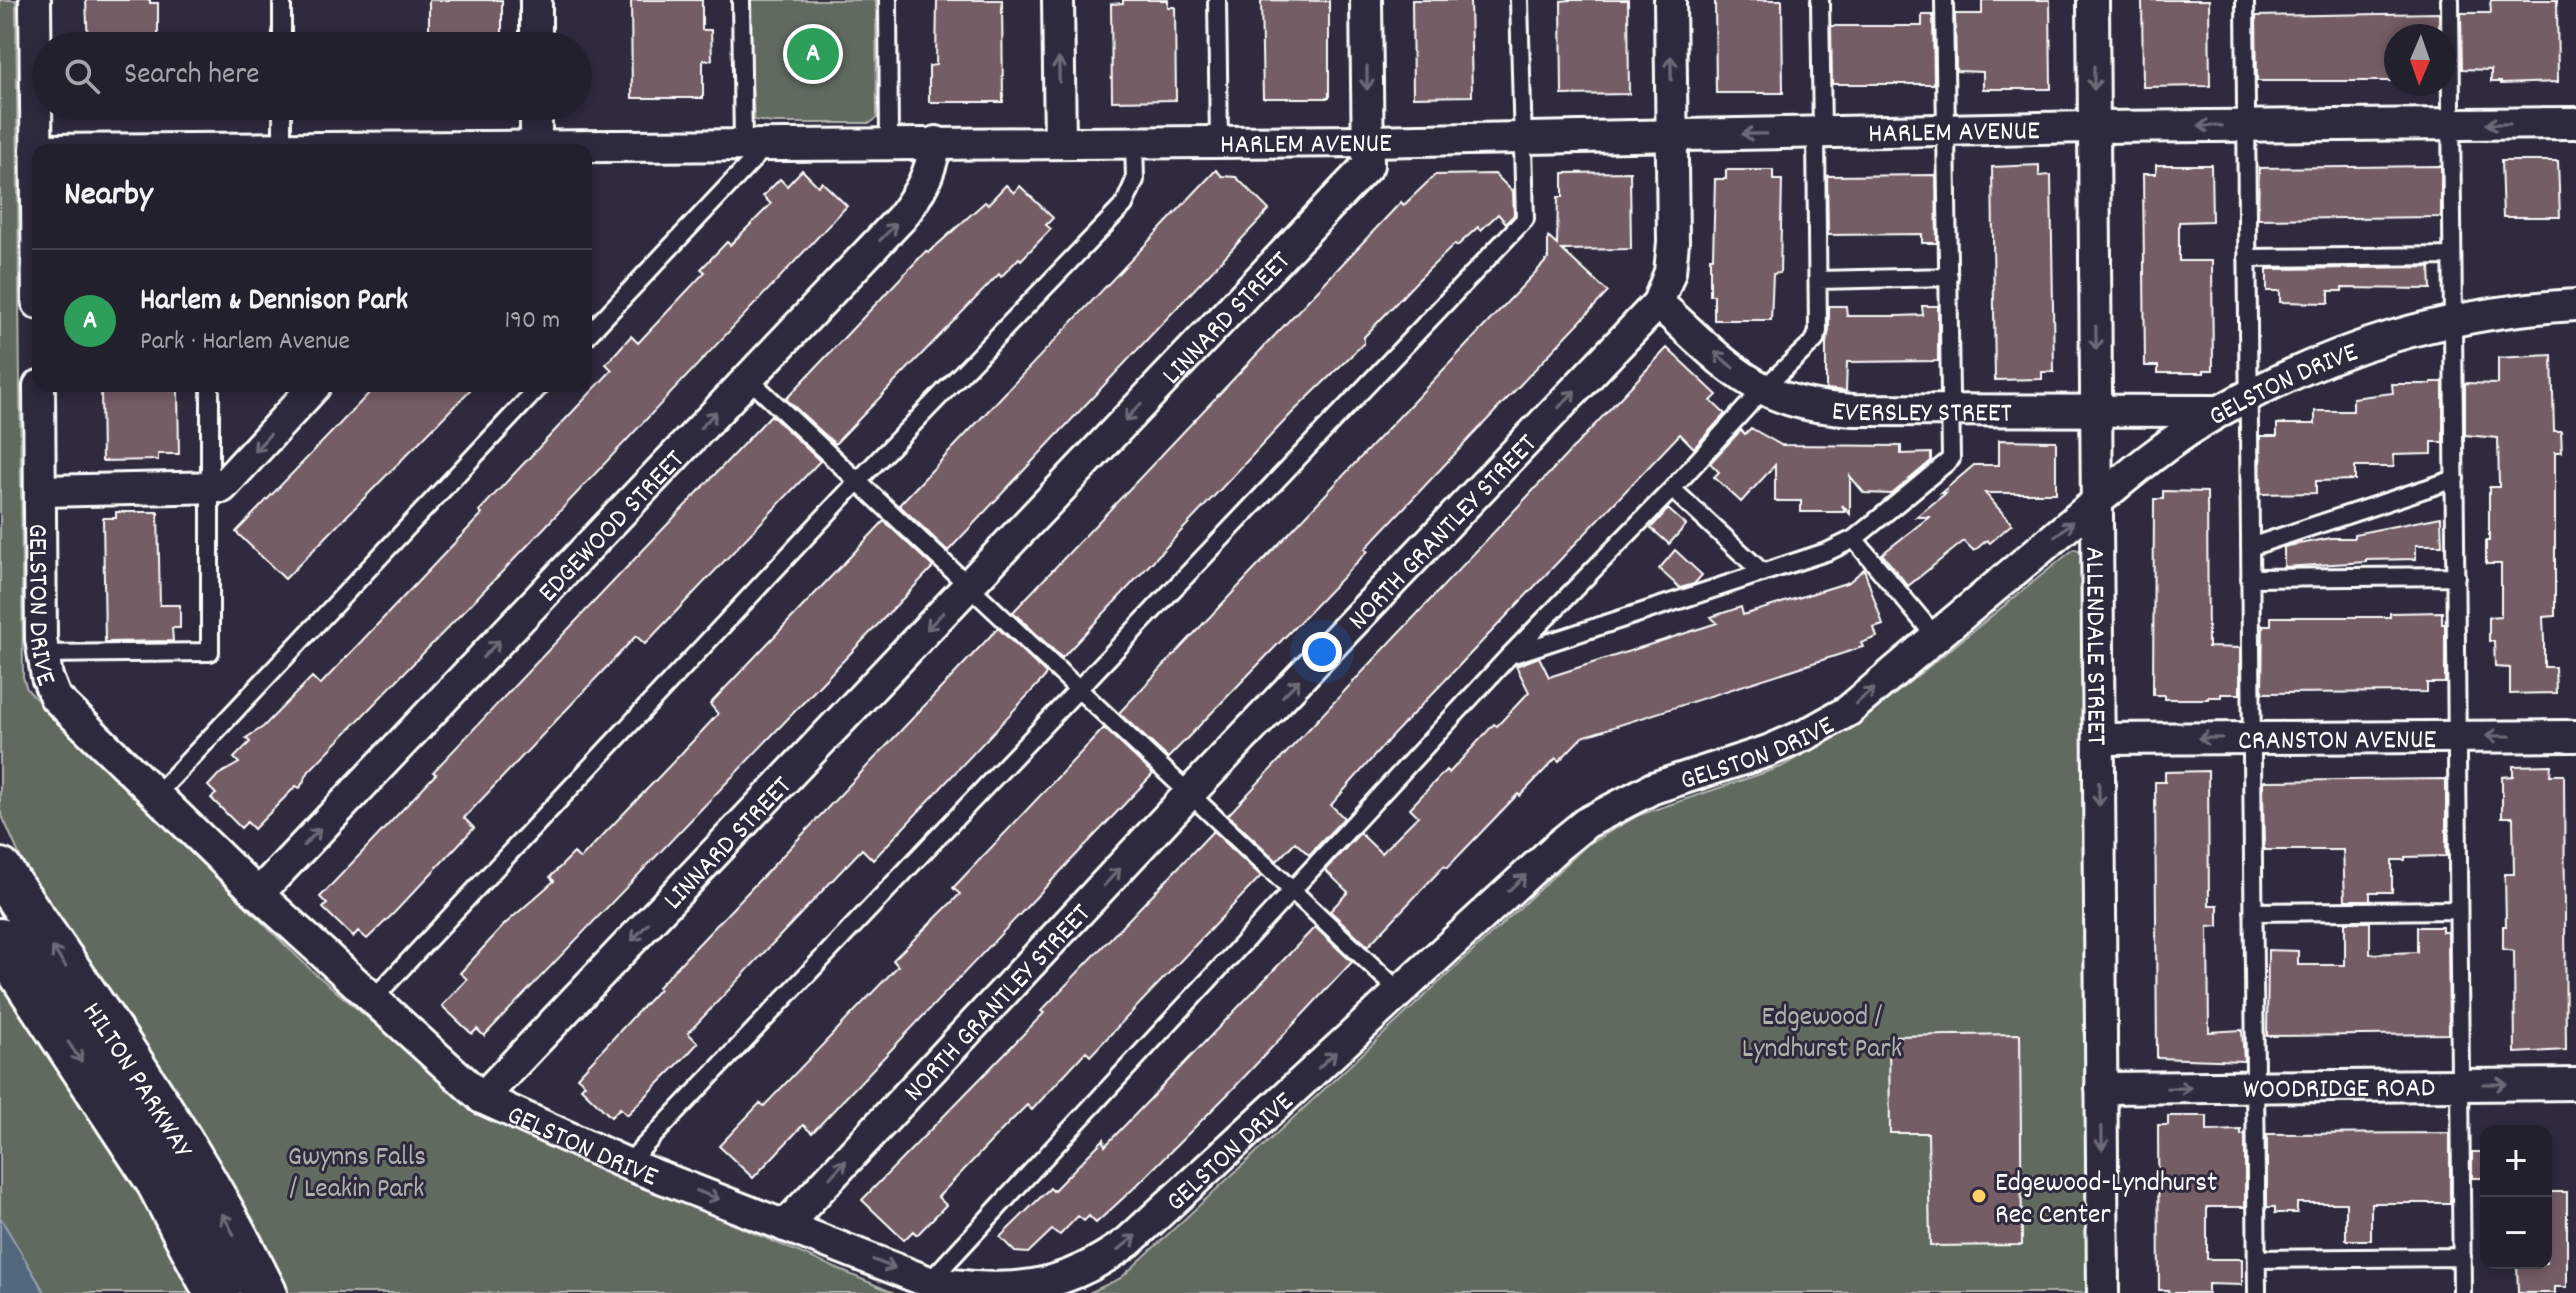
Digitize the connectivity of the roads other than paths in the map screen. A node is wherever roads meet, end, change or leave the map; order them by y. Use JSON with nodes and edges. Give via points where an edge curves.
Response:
{"nodes":[{"id":1,"x":35,"y":0,"type":"edge"},
{"id":2,"x":282,"y":0,"type":"edge"},
{"id":3,"x":536,"y":0,"type":"edge"},
{"id":4,"x":741,"y":0,"type":"edge"},
{"id":5,"x":888,"y":0,"type":"edge"},
{"id":6,"x":1058,"y":0,"type":"edge"},
{"id":7,"x":1217,"y":0,"type":"edge"},
{"id":8,"x":1366,"y":0,"type":"edge"},
{"id":9,"x":1519,"y":0,"type":"edge"},
{"id":10,"x":1670,"y":0,"type":"edge"},
{"id":11,"x":1820,"y":0,"type":"edge"},
{"id":12,"x":1944,"y":0,"type":"edge"},
{"id":13,"x":2093,"y":0,"type":"edge"},
{"id":14,"x":2245,"y":0,"type":"edge"},
{"id":15,"x":2450,"y":0,"type":"edge"},
{"id":16,"x":35,"y":32,"type":"edge"},
{"id":17,"x":282,"y":32,"type":"edge"},
{"id":18,"x":536,"y":32,"type":"edge"},
{"id":19,"x":36,"y":120,"type":"edge"},
{"id":20,"x":282,"y":120,"type":"edge"},
{"id":21,"x":536,"y":120,"type":"edge"},
{"id":22,"x":2576,"y":123,"type":"edge"},
{"id":23,"x":2451,"y":124,"type":"junction"},
{"id":24,"x":2246,"y":126,"type":"junction"},
{"id":25,"x":2094,"y":127,"type":"junction"},
{"id":26,"x":1946,"y":130,"type":"junction"},
{"id":27,"x":1819,"y":133,"type":"junction"},
{"id":28,"x":1671,"y":136,"type":"junction"},
{"id":29,"x":1522,"y":138,"type":"junction"},
{"id":30,"x":1060,"y":141,"type":"junction"},
{"id":31,"x":1134,"y":141,"type":"junction"},
{"id":32,"x":1219,"y":141,"type":"junction"},
{"id":33,"x":1368,"y":141,"type":"junction"},
{"id":34,"x":936,"y":142,"type":"junction"},
{"id":35,"x":889,"y":143,"type":"junction"},
{"id":36,"x":36,"y":144,"type":"edge"},
{"id":37,"x":282,"y":144,"type":"edge"},
{"id":38,"x":535,"y":144,"type":"edge"},
{"id":39,"x":755,"y":145,"type":"junction"},
{"id":40,"x":592,"y":147,"type":"edge"},
{"id":41,"x":2452,"y":256,"type":"junction"},
{"id":42,"x":2247,"y":258,"type":"junction"},
{"id":43,"x":1949,"y":277,"type":"junction"},
{"id":44,"x":1818,"y":280,"type":"junction"},
{"id":45,"x":1658,"y":303,"type":"junction"},
{"id":46,"x":2576,"y":305,"type":"edge"},
{"id":47,"x":2453,"y":319,"type":"junction"},
{"id":48,"x":592,"y":330,"type":"edge"},
{"id":49,"x":748,"y":378,"type":"junction"},
{"id":50,"x":1763,"y":389,"type":"junction"},
{"id":51,"x":39,"y":392,"type":"edge"},
{"id":52,"x":210,"y":392,"type":"edge"},
{"id":53,"x":309,"y":392,"type":"edge"},
{"id":54,"x":534,"y":392,"type":"edge"},
{"id":55,"x":2249,"y":396,"type":"junction"},
{"id":56,"x":1951,"y":410,"type":"junction"},
{"id":57,"x":2097,"y":411,"type":"junction"},
{"id":58,"x":2219,"y":411,"type":"junction"},
{"id":59,"x":2455,"y":479,"type":"junction"},
{"id":60,"x":858,"y":481,"type":"junction"},
{"id":61,"x":209,"y":487,"type":"junction"},
{"id":62,"x":1672,"y":489,"type":"junction"},
{"id":63,"x":41,"y":491,"type":"junction"},
{"id":64,"x":2097,"y":502,"type":"junction"},
{"id":65,"x":1854,"y":539,"type":"junction"},
{"id":66,"x":2250,"y":547,"type":"junction"},
{"id":67,"x":1763,"y":573,"type":"junction"},
{"id":68,"x":2456,"y":576,"type":"junction"},
{"id":69,"x":2250,"y":578,"type":"junction"},
{"id":70,"x":968,"y":586,"type":"junction"},
{"id":71,"x":1936,"y":637,"type":"junction"},
{"id":72,"x":42,"y":654,"type":"junction"},
{"id":73,"x":1509,"y":656,"type":"junction"},
{"id":74,"x":1079,"y":691,"type":"junction"},
{"id":75,"x":2457,"y":736,"type":"junction"},
{"id":76,"x":2576,"y":736,"type":"edge"},
{"id":77,"x":2252,"y":737,"type":"junction"},
{"id":78,"x":2099,"y":739,"type":"junction"},
{"id":79,"x":1189,"y":794,"type":"junction"},
{"id":80,"x":156,"y":795,"type":"junction"},
{"id":81,"x":3,"y":871,"type":"edge"},
{"id":82,"x":1291,"y":890,"type":"junction"},
{"id":83,"x":258,"y":894,"type":"junction"},
{"id":84,"x":2458,"y":910,"type":"junction"},
{"id":85,"x":2253,"y":912,"type":"junction"},
{"id":86,"x":0,"y":941,"type":"edge"},
{"id":87,"x":1400,"y":992,"type":"junction"},
{"id":88,"x":372,"y":1000,"type":"junction"},
{"id":89,"x":2576,"y":1084,"type":"edge"},
{"id":90,"x":2460,"y":1085,"type":"junction"},
{"id":91,"x":2255,"y":1087,"type":"junction"},
{"id":92,"x":2101,"y":1088,"type":"junction"},
{"id":93,"x":482,"y":1098,"type":"junction"},
{"id":94,"x":627,"y":1164,"type":"junction"},
{"id":95,"x":785,"y":1226,"type":"junction"},
{"id":96,"x":2462,"y":1257,"type":"junction"},
{"id":97,"x":2257,"y":1259,"type":"junction"},
{"id":98,"x":929,"y":1282,"type":"junction"},
{"id":99,"x":217,"y":1293,"type":"edge"},
{"id":100,"x":264,"y":1293,"type":"edge"},
{"id":101,"x":2103,"y":1293,"type":"edge"},
{"id":102,"x":2257,"y":1293,"type":"edge"},
{"id":103,"x":2462,"y":1293,"type":"edge"}],
"edges":[{"from":1,"to":16,"type":"street"},
{"from":2,"to":17,"type":"lane"},
{"from":3,"to":18,"type":"street"},
{"from":4,"to":39,"type":"lane"},
{"from":5,"to":35,"type":"lane"},
{"from":30,"to":6,"type":"street","one_way":true},
{"from":7,"to":32,"type":"lane"},
{"from":8,"to":33,"type":"street","name":"LINNARD STREET","one_way":true},
{"from":9,"to":29,"type":"lane"},
{"from":28,"to":10,"type":"street","name":"NORTH GRANTLEY STREET","one_way":true},
{"from":11,"to":27,"type":"lane"},
{"from":12,"to":26,"type":"lane"},
{"from":13,"to":25,"type":"street","name":"ALLENDALE STREET","one_way":true},
{"from":14,"to":24,"type":"lane"},
{"from":15,"to":23,"type":"lane"},
{"from":19,"to":36,"type":"street"},
{"from":20,"to":37,"type":"lane"},
{"from":21,"to":38,"type":"street"},
{"from":22,"to":23,"type":"street","name":"HARLEM AVENUE","one_way":true},
{"from":23,"to":24,"type":"street","name":"HARLEM AVENUE"},
{"from":23,"to":41,"type":"lane"},
{"from":24,"to":25,"type":"street","name":"HARLEM AVENUE","one_way":true},
{"from":24,"to":42,"type":"lane"},
{"from":25,"to":26,"type":"street","name":"HARLEM AVENUE"},
{"from":25,"to":57,"type":"street","name":"ALLENDALE STREET","one_way":true},
{"from":26,"to":27,"type":"street","name":"HARLEM AVENUE"},
{"from":26,"to":43,"type":"lane"},
{"from":27,"to":28,"type":"street","name":"HARLEM AVENUE","one_way":true},
{"from":27,"to":44,"type":"lane"},
{"from":28,"to":29,"type":"street","name":"HARLEM AVENUE"},
{"from":28,"to":45,"type":"street","name":"NORTH GRANTLEY STREET","via":[[1673,242],[1670,272]]},
{"from":29,"to":33,"type":"street","name":"HARLEM AVENUE"},
{"from":29,"to":74,"type":"lane","via":[[1525,219]]},
{"from":30,"to":31,"type":"street","name":"HARLEM AVENUE"},
{"from":30,"to":34,"type":"street","name":"HARLEM AVENUE"},
{"from":31,"to":32,"type":"street","name":"HARLEM AVENUE"},
{"from":31,"to":60,"type":"lane","via":[[1135,180],[1124,205]]},
{"from":32,"to":33,"type":"street","name":"HARLEM AVENUE"},
{"from":33,"to":70,"type":"street","name":"LINNARD STREET","one_way":true,"via":[[1368,165]]},
{"from":34,"to":35,"type":"street","name":"HARLEM AVENUE"},
{"from":49,"to":34,"type":"street","name":"EDGEWOOD STREET","one_way":true,"via":[[901,218],[921,191]]},
{"from":35,"to":39,"type":"street","name":"HARLEM AVENUE"},
{"from":39,"to":40,"type":"street","name":"HARLEM AVENUE"},
{"from":39,"to":48,"type":"lane"},
{"from":41,"to":42,"type":"lane"},
{"from":41,"to":47,"type":"lane"},
{"from":42,"to":55,"type":"lane"},
{"from":43,"to":44,"type":"lane"},
{"from":43,"to":56,"type":"lane"},
{"from":44,"to":50,"type":"lane","via":[[1815,340]]},
{"from":50,"to":45,"type":"street","name":"EVERSLEY STREET","one_way":true},
{"from":79,"to":45,"type":"street","name":"NORTH GRANTLEY STREET","one_way":true},
{"from":46,"to":47,"type":"street","name":"GELSTON DRIVE"},
{"from":47,"to":55,"type":"street","name":"GELSTON DRIVE","via":[[2351,350]]},
{"from":47,"to":59,"type":"lane"},
{"from":49,"to":60,"type":"lane"},
{"from":83,"to":49,"type":"street","name":"EDGEWOOD STREET","one_way":true},
{"from":50,"to":56,"type":"street","name":"EVERSLEY STREET","via":[[1827,408]]},
{"from":50,"to":62,"type":"lane"},
{"from":51,"to":63,"type":"street","name":"GELSTON DRIVE"},
{"from":52,"to":61,"type":"lane"},
{"from":53,"to":61,"type":"street","one_way":true,"via":[[222,487]]},
{"from":54,"to":80,"type":"lane"},
{"from":55,"to":58,"type":"street","name":"GELSTON DRIVE"},
{"from":55,"to":66,"type":"lane"},
{"from":56,"to":57,"type":"street","name":"EVERSLEY STREET"},
{"from":56,"to":65,"type":"lane","via":[[1951,459]]},
{"from":57,"to":58,"type":"street","name":"EVERSLEY STREET"},
{"from":57,"to":64,"type":"street","name":"ALLENDALE STREET"},
{"from":58,"to":64,"type":"street","name":"GELSTON DRIVE","via":[[2156,452]]},
{"from":59,"to":66,"type":"lane"},
{"from":59,"to":68,"type":"lane"},
{"from":60,"to":70,"type":"lane"},
{"from":60,"to":88,"type":"lane"},
{"from":61,"to":63,"type":"street"},
{"from":61,"to":72,"type":"lane","via":[[210,652]]},
{"from":62,"to":67,"type":"lane"},
{"from":62,"to":73,"type":"lane"},
{"from":63,"to":72,"type":"street","name":"GELSTON DRIVE"},
{"from":71,"to":64,"type":"street","name":"GELSTON DRIVE","one_way":true},
{"from":64,"to":78,"type":"street","name":"ALLENDALE STREET"},
{"from":65,"to":67,"type":"lane"},
{"from":65,"to":71,"type":"lane"},
{"from":66,"to":69,"type":"lane"},
{"from":67,"to":73,"type":"lane"},
{"from":68,"to":69,"type":"lane"},
{"from":68,"to":75,"type":"lane"},
{"from":69,"to":77,"type":"lane"},
{"from":70,"to":74,"type":"lane"},
{"from":70,"to":93,"type":"street","name":"LINNARD STREET","one_way":true},
{"from":87,"to":71,"type":"street","name":"GELSTON DRIVE","one_way":true,"via":[[1586,823],[1653,788],[1807,734],[1848,711]]},
{"from":72,"to":80,"type":"street","name":"GELSTON DRIVE","via":[[55,697]]},
{"from":73,"to":82,"type":"lane"},
{"from":74,"to":79,"type":"lane"},
{"from":74,"to":94,"type":"lane"},
{"from":76,"to":75,"type":"street","name":"CRANSTON AVENUE","one_way":true},
{"from":75,"to":77,"type":"street","name":"CRANSTON AVENUE"},
{"from":75,"to":84,"type":"lane"},
{"from":77,"to":78,"type":"street","name":"CRANSTON AVENUE","one_way":true},
{"from":77,"to":85,"type":"lane"},
{"from":78,"to":92,"type":"street","name":"ALLENDALE STREET","one_way":true},
{"from":79,"to":82,"type":"lane"},
{"from":95,"to":79,"type":"street","name":"NORTH GRANTLEY STREET","one_way":true},
{"from":80,"to":83,"type":"street","name":"GELSTON DRIVE"},
{"from":100,"to":81,"type":"main road","name":"HILTON PARKWAY","one_way":true,"via":[[195,1164]]},
{"from":82,"to":87,"type":"lane"},
{"from":82,"to":98,"type":"lane"},
{"from":83,"to":88,"type":"street","name":"GELSTON DRIVE"},
{"from":84,"to":85,"type":"lane"},
{"from":84,"to":90,"type":"lane"},
{"from":85,"to":91,"type":"lane"},
{"from":86,"to":99,"type":"main road","name":"HILTON PARKWAY","one_way":true,"via":[[159,1182]]},
{"from":98,"to":87,"type":"street","name":"GELSTON DRIVE","one_way":true,"via":[[969,1292],[1005,1293],[1071,1277],[1100,1263]]},
{"from":88,"to":93,"type":"street","name":"GELSTON DRIVE"},
{"from":90,"to":89,"type":"street","name":"WOODRIDGE ROAD","one_way":true},
{"from":90,"to":91,"type":"street","name":"WOODRIDGE ROAD"},
{"from":90,"to":96,"type":"lane"},
{"from":92,"to":91,"type":"street","name":"WOODRIDGE ROAD","one_way":true},
{"from":91,"to":97,"type":"lane"},
{"from":92,"to":101,"type":"street","name":"ALLENDALE STREET","one_way":true},
{"from":93,"to":94,"type":"street","name":"GELSTON DRIVE"},
{"from":94,"to":95,"type":"street","name":"GELSTON DRIVE","one_way":true},
{"from":95,"to":98,"type":"street","name":"GELSTON DRIVE","one_way":true},
{"from":96,"to":97,"type":"lane"},
{"from":96,"to":103,"type":"lane"},
{"from":97,"to":102,"type":"lane"}]}
